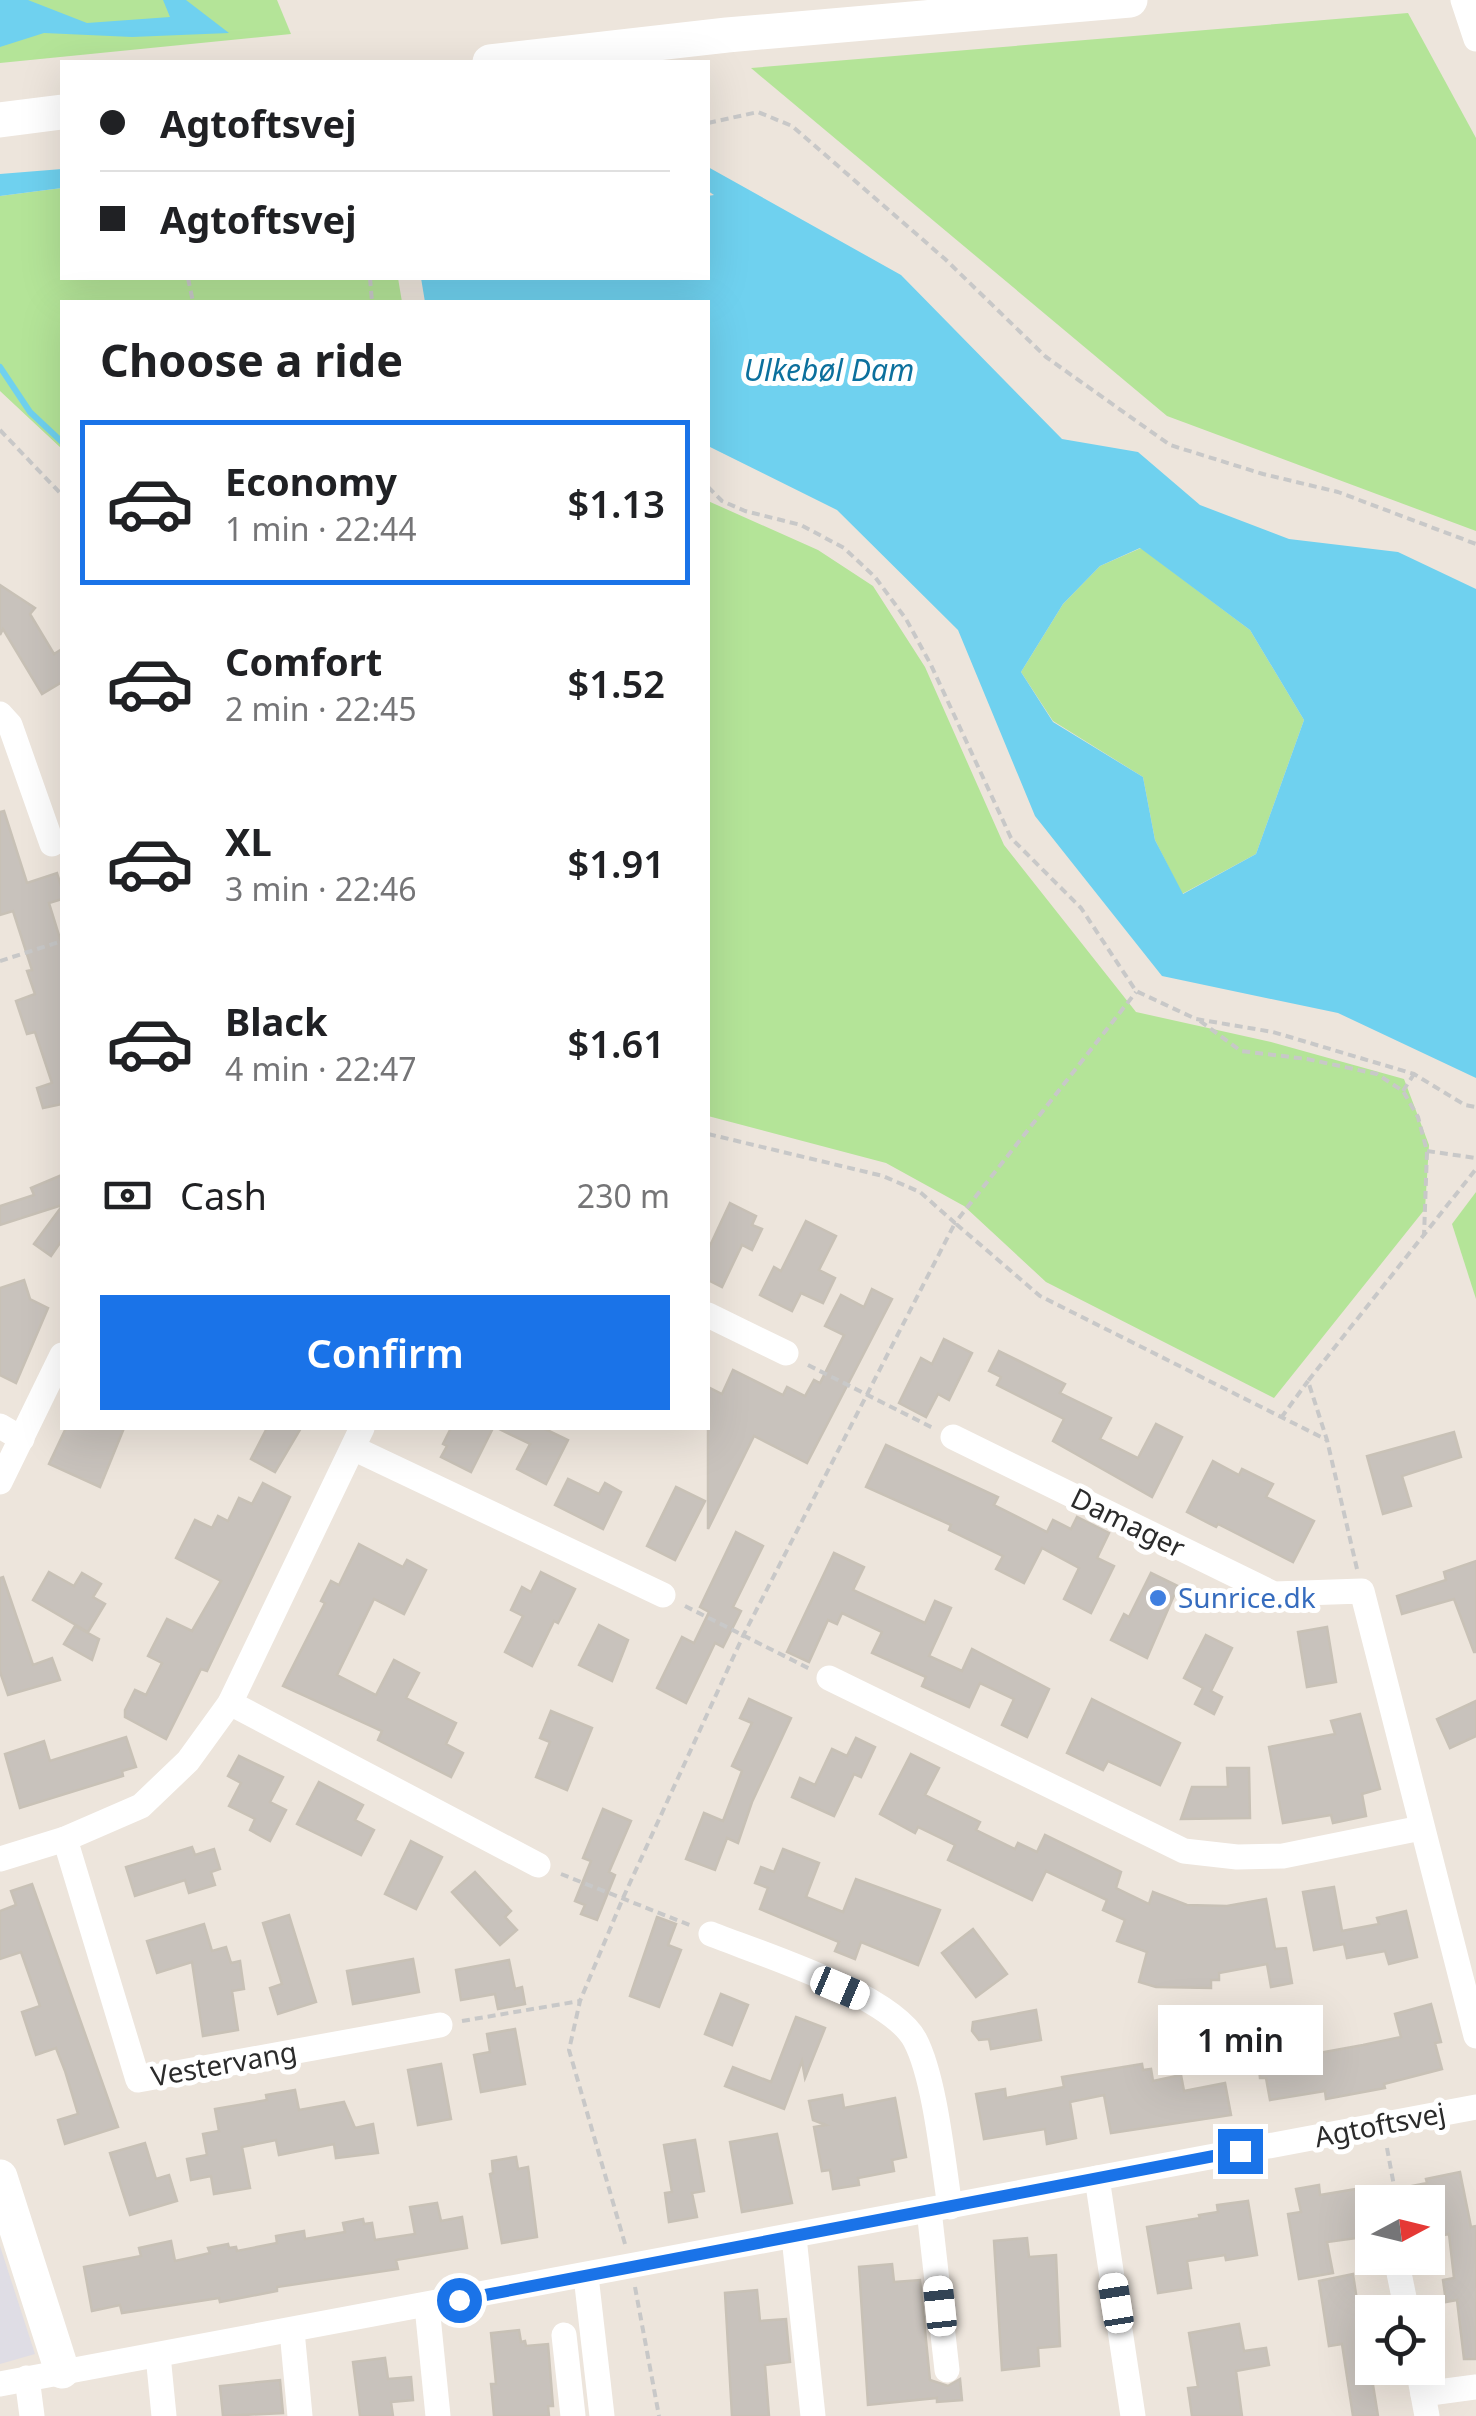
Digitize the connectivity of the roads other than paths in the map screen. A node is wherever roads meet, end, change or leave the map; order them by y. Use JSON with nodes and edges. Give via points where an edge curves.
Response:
{"nodes":[{"id":1,"x":1130,"y":0,"type":"edge"},
{"id":2,"x":1462,"y":0,"type":"edge"},
{"id":3,"x":1476,"y":39,"type":"edge"},
{"id":4,"x":508,"y":60,"type":"edge"},
{"id":5,"x":60,"y":112,"type":"edge"},
{"id":6,"x":0,"y":120,"type":"edge"},
{"id":7,"x":0,"y":714,"type":"edge"},
{"id":8,"x":52,"y":844,"type":"dead end"},
{"id":9,"x":710,"y":1316,"type":"edge"},
{"id":10,"x":786,"y":1353,"type":"road end"},
{"id":11,"x":60,"y":1358,"type":"edge"},
{"id":12,"x":11,"y":1433,"type":"edge"},
{"id":13,"x":358,"y":1438,"type":"edge"},
{"id":14,"x":954,"y":1438,"type":"road end"},
{"id":15,"x":0,"y":1482,"type":"edge"},
{"id":16,"x":662,"y":1595,"type":"road end"},
{"id":17,"x":828,"y":1678,"type":"road end"},
{"id":18,"x":230,"y":1703,"type":"junction"},
{"id":19,"x":1421,"y":1828,"type":"junction"},
{"id":20,"x":64,"y":1839,"type":"junction"},
{"id":21,"x":0,"y":1859,"type":"edge"},
{"id":22,"x":538,"y":1865,"type":"road end"},
{"id":23,"x":711,"y":1934,"type":"road end"},
{"id":24,"x":440,"y":2025,"type":"road end"},
{"id":25,"x":1476,"y":2036,"type":"edge"},
{"id":26,"x":1476,"y":2107,"type":"edge"},
{"id":27,"x":0,"y":2176,"type":"edge"},
{"id":28,"x":1097,"y":2178,"type":"junction"},
{"id":29,"x":940,"y":2208,"type":"junction"},
{"id":30,"x":794,"y":2237,"type":"junction"},
{"id":31,"x":586,"y":2276,"type":"junction"},
{"id":32,"x":428,"y":2306,"type":"junction"},
{"id":33,"x":292,"y":2332,"type":"junction"},
{"id":34,"x":564,"y":2335,"type":"dead end"},
{"id":35,"x":158,"y":2355,"type":"junction"},
{"id":36,"x":947,"y":2370,"type":"dead end"},
{"id":37,"x":62,"y":2371,"type":"junction"},
{"id":38,"x":26,"y":2378,"type":"junction"},
{"id":39,"x":597,"y":2379,"type":"junction"},
{"id":40,"x":0,"y":2384,"type":"edge"},
{"id":41,"x":570,"y":2385,"type":"junction"},
{"id":42,"x":1476,"y":2386,"type":"edge"},
{"id":43,"x":1425,"y":2405,"type":"edge"},
{"id":44,"x":32,"y":2416,"type":"edge"},
{"id":45,"x":164,"y":2416,"type":"edge"},
{"id":46,"x":300,"y":2416,"type":"edge"},
{"id":47,"x":438,"y":2416,"type":"edge"},
{"id":48,"x":573,"y":2416,"type":"edge"},
{"id":49,"x":602,"y":2416,"type":"edge"},
{"id":50,"x":814,"y":2416,"type":"edge"},
{"id":51,"x":1133,"y":2416,"type":"edge"}],
"edges":[{"from":1,"to":4,"type":"street"},
{"from":2,"to":3,"type":"street"},
{"from":5,"to":6,"type":"street"},
{"from":7,"to":8,"type":"street","via":[[10,725]]},
{"from":9,"to":10,"type":"street"},
{"from":11,"to":12,"type":"street"},
{"from":12,"to":15,"type":"street"},
{"from":13,"to":16,"type":"street"},
{"from":13,"to":18,"type":"street"},
{"from":14,"to":19,"type":"street","name":"Damager","via":[[1274,1594],[1362,1591]]},
{"from":17,"to":19,"type":"street","via":[[1184,1851],[1283,1856]]},
{"from":18,"to":20,"type":"street","via":[[188,1761],[141,1806]]},
{"from":18,"to":22,"type":"street"},
{"from":19,"to":25,"type":"street"},
{"from":20,"to":21,"type":"street"},
{"from":20,"to":24,"type":"street","name":"Vestervang","via":[[138,2080]]},
{"from":23,"to":29,"type":"street","via":[[873,2001],[914,2037],[925,2064]]},
{"from":26,"to":28,"type":"street","name":"Agtoftsvej"},
{"from":27,"to":37,"type":"street"},
{"from":28,"to":29,"type":"street","name":"Agtoftsvej"},
{"from":28,"to":51,"type":"street"},
{"from":29,"to":30,"type":"street","name":"Agtoftsvej"},
{"from":29,"to":36,"type":"street"},
{"from":30,"to":31,"type":"street","name":"Agtoftsvej"},
{"from":30,"to":50,"type":"street"},
{"from":31,"to":32,"type":"street","name":"Agtoftsvej"},
{"from":31,"to":39,"type":"street"},
{"from":32,"to":33,"type":"street","name":"Agtoftsvej"},
{"from":32,"to":47,"type":"street"},
{"from":33,"to":35,"type":"street","name":"Agtoftsvej"},
{"from":33,"to":46,"type":"street"},
{"from":34,"to":41,"type":"street"},
{"from":35,"to":37,"type":"street","name":"Agtoftsvej"},
{"from":35,"to":45,"type":"street"},
{"from":37,"to":38,"type":"street","name":"Agtoftsvej"},
{"from":38,"to":40,"type":"street","name":"Agtoftsvej"},
{"from":38,"to":44,"type":"street"},
{"from":39,"to":41,"type":"street"},
{"from":39,"to":49,"type":"street"},
{"from":41,"to":48,"type":"street"},
{"from":42,"to":43,"type":"street"}]}
